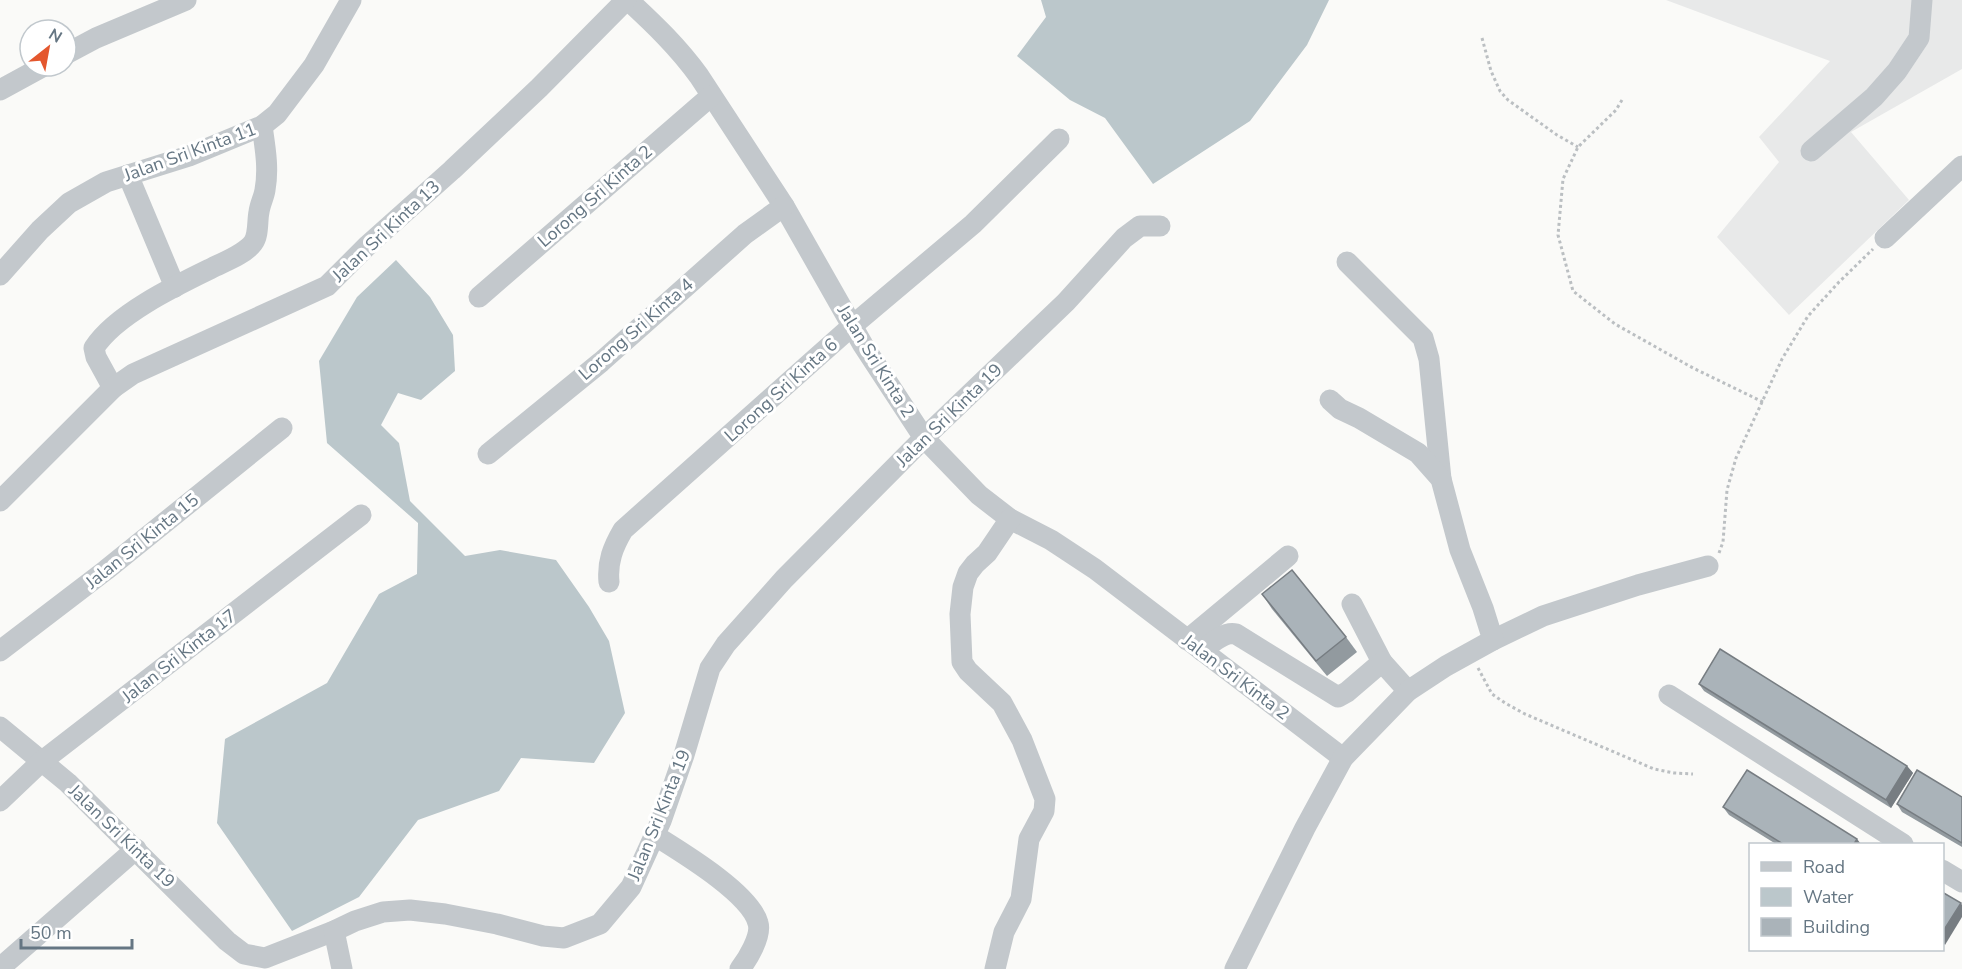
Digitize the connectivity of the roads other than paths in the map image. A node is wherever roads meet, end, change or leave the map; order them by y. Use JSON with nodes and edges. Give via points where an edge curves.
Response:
{"nodes":[{"id":1,"x":186,"y":0,"type":"edge"},
{"id":2,"x":351,"y":0,"type":"edge"},
{"id":3,"x":627,"y":0,"type":"edge"},
{"id":4,"x":1922,"y":0,"type":"edge"},
{"id":5,"x":78,"y":48,"type":"edge"},
{"id":6,"x":22,"y":78,"type":"edge"},
{"id":7,"x":0,"y":90,"type":"edge"},
{"id":8,"x":711,"y":96,"type":"junction"},
{"id":9,"x":262,"y":126,"type":"junction"},
{"id":10,"x":1059,"y":139,"type":"dead end"},
{"id":11,"x":1811,"y":152,"type":"dead end"},
{"id":12,"x":1962,"y":166,"type":"edge"},
{"id":13,"x":128,"y":175,"type":"junction"},
{"id":14,"x":784,"y":206,"type":"junction"},
{"id":15,"x":1160,"y":226,"type":"dead end"},
{"id":16,"x":1885,"y":238,"type":"road end"},
{"id":17,"x":1347,"y":262,"type":"dead end"},
{"id":18,"x":0,"y":275,"type":"edge"},
{"id":19,"x":175,"y":287,"type":"junction"},
{"id":20,"x":479,"y":297,"type":"dead end"},
{"id":21,"x":852,"y":326,"type":"junction"},
{"id":22,"x":113,"y":388,"type":"junction"},
{"id":23,"x":1330,"y":400,"type":"dead end"},
{"id":24,"x":282,"y":428,"type":"dead end"},
{"id":25,"x":924,"y":438,"type":"junction"},
{"id":26,"x":488,"y":453,"type":"dead end"},
{"id":27,"x":1441,"y":479,"type":"junction"},
{"id":28,"x":0,"y":501,"type":"edge"},
{"id":29,"x":361,"y":515,"type":"dead end"},
{"id":30,"x":1010,"y":519,"type":"junction"},
{"id":31,"x":1288,"y":556,"type":"dead end"},
{"id":32,"x":1708,"y":566,"type":"road end"},
{"id":33,"x":609,"y":582,"type":"dead end"},
{"id":34,"x":1352,"y":604,"type":"dead end"},
{"id":35,"x":1493,"y":640,"type":"junction"},
{"id":36,"x":1195,"y":645,"type":"junction"},
{"id":37,"x":0,"y":651,"type":"edge"},
{"id":38,"x":1382,"y":662,"type":"junction"},
{"id":39,"x":1407,"y":691,"type":"junction"},
{"id":40,"x":1669,"y":695,"type":"dead end"},
{"id":41,"x":0,"y":727,"type":"edge"},
{"id":42,"x":1343,"y":758,"type":"junction"},
{"id":43,"x":41,"y":762,"type":"junction"},
{"id":44,"x":0,"y":801,"type":"edge"},
{"id":45,"x":654,"y":835,"type":"junction"},
{"id":46,"x":1901,"y":843,"type":"edge"},
{"id":47,"x":136,"y":849,"type":"junction"},
{"id":48,"x":1944,"y":871,"type":"edge"},
{"id":49,"x":1962,"y":882,"type":"edge"},
{"id":50,"x":334,"y":931,"type":"junction"},
{"id":51,"x":6,"y":966,"type":"edge"},
{"id":52,"x":342,"y":969,"type":"edge"},
{"id":53,"x":740,"y":969,"type":"edge"},
{"id":54,"x":995,"y":969,"type":"edge"},
{"id":55,"x":1235,"y":969,"type":"edge"}],
"edges":[{"from":1,"to":5,"type":"street"},
{"from":2,"to":9,"type":"street","name":"Jalan Sri Kinta 11","via":[[314,65],[277,114]]},
{"from":3,"to":8,"type":"street","name":"Jalan Sri Kinta 2","via":[[661,29]]},
{"from":3,"to":22,"type":"street","name":"Jalan Sri Kinta 13","via":[[327,286],[133,374]]},
{"from":4,"to":11,"type":"street","via":[[1919,38],[1897,71],[1874,97]]},
{"from":6,"to":7,"type":"street"},
{"from":8,"to":14,"type":"street","name":"Jalan Sri Kinta 2"},
{"from":8,"to":20,"type":"street","name":"Lorong Sri Kinta 2"},
{"from":9,"to":13,"type":"street","name":"Jalan Sri Kinta 11","via":[[189,156]]},
{"from":9,"to":19,"type":"street","via":[[267,160],[255,241],[228,260]]},
{"from":10,"to":21,"type":"street","name":"Lorong Sri Kinta 6","via":[[973,224]]},
{"from":12,"to":16,"type":"street"},
{"from":13,"to":18,"type":"street","name":"Jalan Sri Kinta 11","via":[[106,182],[69,203]]},
{"from":13,"to":19,"type":"street"},
{"from":14,"to":21,"type":"street","name":"Jalan Sri Kinta 2"},
{"from":14,"to":26,"type":"street","name":"Lorong Sri Kinta 4","via":[[745,234],[601,362]]},
{"from":15,"to":25,"type":"street","name":"Jalan Sri Kinta 19","via":[[1140,226],[1124,238],[1066,302]]},
{"from":17,"to":27,"type":"street","via":[[1423,338],[1429,358]]},
{"from":19,"to":22,"type":"street","via":[[125,318],[94,348]]},
{"from":21,"to":25,"type":"street","name":"Jalan Sri Kinta 2"},
{"from":21,"to":33,"type":"street","name":"Lorong Sri Kinta 6","via":[[624,530],[613,547]]},
{"from":22,"to":28,"type":"street","name":"Jalan Sri Kinta 13"},
{"from":23,"to":27,"type":"street","via":[[1418,453]]},
{"from":24,"to":37,"type":"street","name":"Jalan Sri Kinta 15"},
{"from":25,"to":30,"type":"street","name":"Jalan Sri Kinta 2","via":[[979,495]]},
{"from":25,"to":45,"type":"street","name":"Jalan Sri Kinta 19","via":[[784,579],[726,644],[711,668]]},
{"from":27,"to":35,"type":"street","via":[[1460,550]]},
{"from":29,"to":43,"type":"street","name":"Jalan Sri Kinta 17"},
{"from":30,"to":36,"type":"street","name":"Jalan Sri Kinta 2","via":[[1095,569]]},
{"from":30,"to":54,"type":"street","via":[[968,573],[960,614],[962,662],[1002,703],[1022,740],[1045,799],[1044,811],[1029,839],[1021,899],[1004,932]]},
{"from":31,"to":36,"type":"street"},
{"from":32,"to":35,"type":"street","via":[[1543,616]]},
{"from":34,"to":38,"type":"street"},
{"from":35,"to":39,"type":"street"},
{"from":36,"to":38,"type":"street","via":[[1236,634],[1338,697]]},
{"from":36,"to":42,"type":"street","name":"Jalan Sri Kinta 2"},
{"from":38,"to":39,"type":"street"},
{"from":39,"to":42,"type":"street"},
{"from":40,"to":46,"type":"street"},
{"from":41,"to":43,"type":"street","name":"Jalan Sri Kinta 19"},
{"from":42,"to":55,"type":"street"},
{"from":43,"to":44,"type":"street","name":"Jalan Sri Kinta 17"},
{"from":43,"to":47,"type":"street","name":"Jalan Sri Kinta 19"},
{"from":45,"to":50,"type":"street","name":"Jalan Sri Kinta 19","via":[[631,887],[611,912],[600,924],[564,938],[410,910],[383,912]]},
{"from":45,"to":53,"type":"street","via":[[728,886],[749,908],[759,924],[756,940]]},
{"from":47,"to":50,"type":"street","name":"Jalan Sri Kinta 19","via":[[226,941],[244,954],[265,958]]},
{"from":47,"to":51,"type":"street"},
{"from":48,"to":49,"type":"street"},
{"from":50,"to":52,"type":"street"}]}
